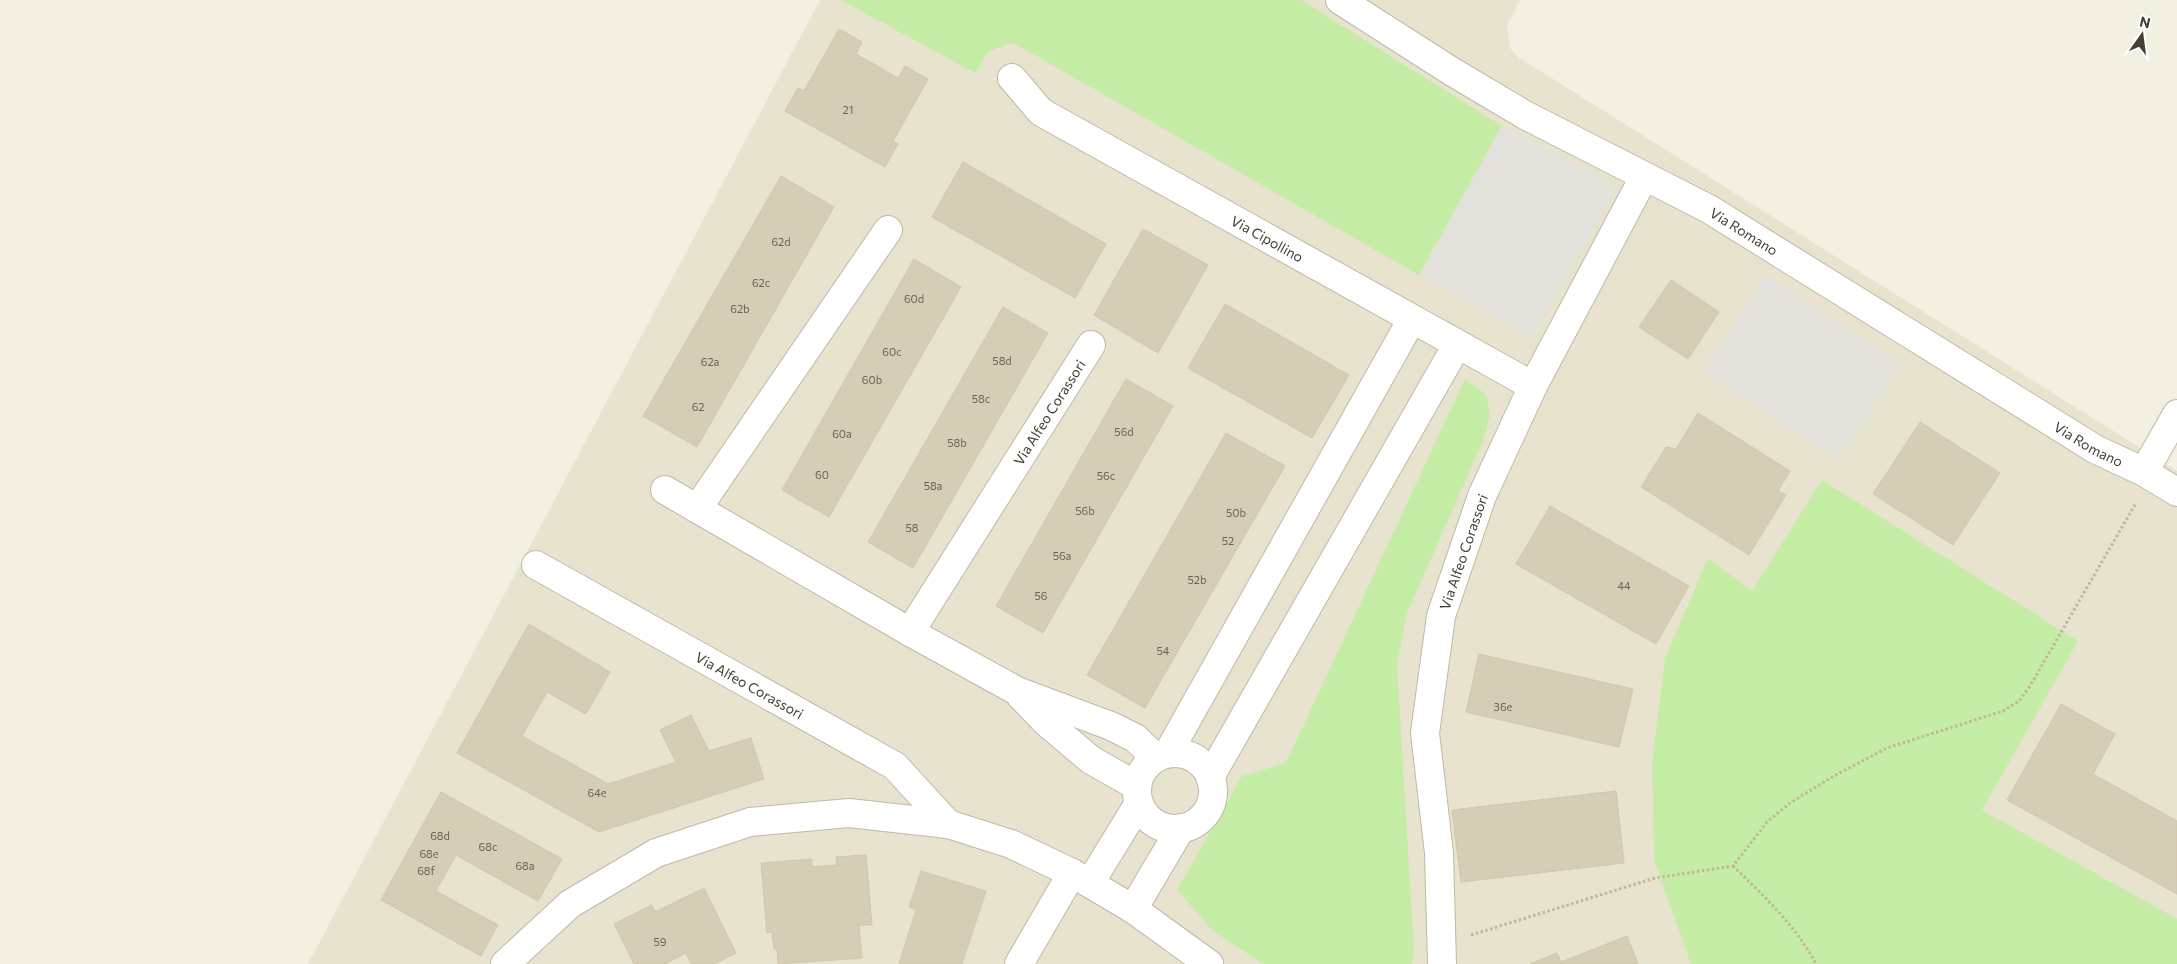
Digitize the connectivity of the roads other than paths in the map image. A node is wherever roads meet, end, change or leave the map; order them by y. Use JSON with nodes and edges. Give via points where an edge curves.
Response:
{"nodes":[{"id":1,"x":1340,"y":0,"type":"edge"},
{"id":2,"x":1012,"y":78,"type":"dead end"},
{"id":3,"x":1644,"y":177,"type":"junction"},
{"id":4,"x":888,"y":230,"type":"dead end"},
{"id":5,"x":1412,"y":319,"type":"junction"},
{"id":6,"x":1457,"y":345,"type":"junction"},
{"id":7,"x":1091,"y":346,"type":"dead end"},
{"id":8,"x":1532,"y":386,"type":"junction"},
{"id":9,"x":2177,"y":414,"type":"edge"},
{"id":10,"x":2161,"y":483,"type":"edge"},
{"id":11,"x":665,"y":490,"type":"dead end"},
{"id":12,"x":697,"y":509,"type":"junction"},
{"id":13,"x":536,"y":565,"type":"dead end"},
{"id":14,"x":910,"y":632,"type":"junction"},
{"id":15,"x":1017,"y":691,"type":"junction"},
{"id":16,"x":1162,"y":756,"type":"junction"},
{"id":17,"x":1210,"y":778,"type":"junction"},
{"id":18,"x":1138,"y":795,"type":"junction"},
{"id":19,"x":948,"y":824,"type":"junction"},
{"id":20,"x":1181,"y":828,"type":"junction"},
{"id":21,"x":1081,"y":878,"type":"junction"},
{"id":22,"x":1133,"y":909,"type":"junction"},
{"id":23,"x":1441,"y":954,"type":"edge"},
{"id":24,"x":505,"y":964,"type":"edge"},
{"id":25,"x":1019,"y":964,"type":"edge"},
{"id":26,"x":1209,"y":964,"type":"edge"}],
"edges":[{"from":1,"to":3,"type":"street","name":"Via Romano","via":[[1517,110]]},
{"from":2,"to":5,"type":"street","name":"Via Cipollino","via":[[1041,112]]},
{"from":3,"to":8,"type":"street","name":"Via Alfeo Corassori"},
{"from":3,"to":10,"type":"street","name":"Via Romano","via":[[1709,209],[2095,449]]},
{"from":4,"to":12,"type":"street"},
{"from":5,"to":6,"type":"street","name":"Via Cipollino"},
{"from":5,"to":16,"type":"street"},
{"from":6,"to":8,"type":"street","name":"Via Cipollino"},
{"from":6,"to":17,"type":"street"},
{"from":7,"to":14,"type":"street","name":"Via Alfeo Corassori"},
{"from":8,"to":23,"type":"street","name":"Via Alfeo Corassori","via":[[1482,496],[1441,616],[1425,732],[1439,853]]},
{"from":9,"to":10,"type":"street"},
{"from":11,"to":12,"type":"street"},
{"from":12,"to":14,"type":"street"},
{"from":13,"to":19,"type":"street","name":"Via Alfeo Corassori","via":[[895,766]]},
{"from":14,"to":15,"type":"street"},
{"from":15,"to":16,"type":"street","via":[[1111,726]]},
{"from":15,"to":18,"type":"street","via":[[1046,722]]},
{"from":16,"to":17,"type":"street","via":[[1178,753],[1198,760]]},
{"from":16,"to":18,"type":"street","via":[[1140,775]]},
{"from":17,"to":20,"type":"street","via":[[1213,788],[1208,810],[1201,818]]},
{"from":18,"to":20,"type":"street","via":[[1147,816],[1160,826]]},
{"from":18,"to":21,"type":"street"},
{"from":19,"to":21,"type":"street","name":"Via Alfeo Corassori","via":[[1011,844]]},
{"from":19,"to":24,"type":"street","name":"Via Alfeo Corassori","via":[[849,813],[750,822],[656,853],[570,904]]},
{"from":20,"to":22,"type":"street"},
{"from":21,"to":22,"type":"street","name":"Via Alfeo Corassori"},
{"from":21,"to":25,"type":"street"},
{"from":22,"to":26,"type":"street","name":"Via Alfeo Corassori"}]}
